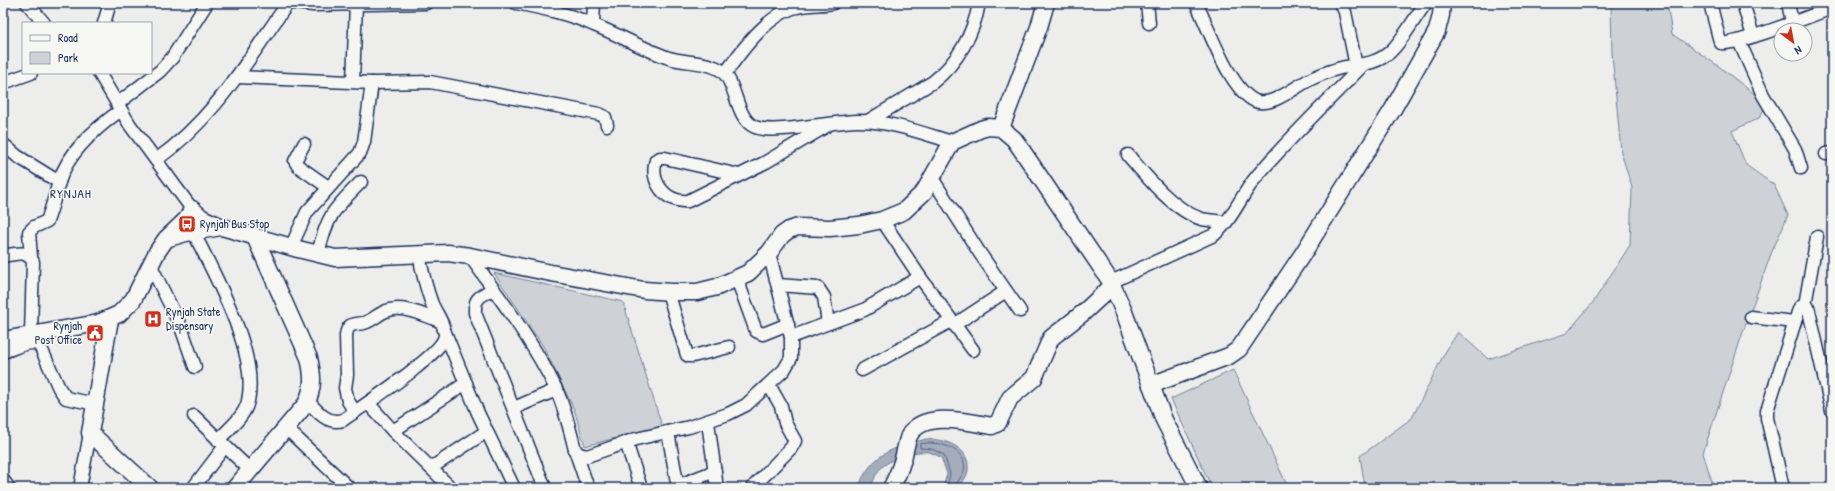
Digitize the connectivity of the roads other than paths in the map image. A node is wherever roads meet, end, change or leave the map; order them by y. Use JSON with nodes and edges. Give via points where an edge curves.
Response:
{"nodes":[{"id":1,"x":27,"y":3,"type":"edge"},
{"id":2,"x":110,"y":3,"type":"edge"},
{"id":3,"x":207,"y":3,"type":"edge"},
{"id":4,"x":288,"y":3,"type":"edge"},
{"id":5,"x":294,"y":3,"type":"edge"},
{"id":6,"x":426,"y":3,"type":"edge"},
{"id":7,"x":516,"y":3,"type":"edge"},
{"id":8,"x":594,"y":3,"type":"edge"},
{"id":9,"x":833,"y":3,"type":"edge"},
{"id":10,"x":979,"y":3,"type":"edge"},
{"id":11,"x":1046,"y":3,"type":"edge"},
{"id":12,"x":1147,"y":3,"type":"edge"},
{"id":13,"x":1196,"y":3,"type":"edge"},
{"id":14,"x":1341,"y":3,"type":"edge"},
{"id":15,"x":1411,"y":3,"type":"edge"},
{"id":16,"x":1426,"y":3,"type":"edge"},
{"id":17,"x":1442,"y":3,"type":"edge"},
{"id":18,"x":1710,"y":3,"type":"edge"},
{"id":19,"x":1743,"y":3,"type":"edge"},
{"id":20,"x":1788,"y":3,"type":"edge"},
{"id":21,"x":356,"y":4,"type":"edge"},
{"id":22,"x":1832,"y":8,"type":"edge"},
{"id":23,"x":560,"y":9,"type":"edge"},
{"id":24,"x":1416,"y":16,"type":"junction"},
{"id":25,"x":43,"y":22,"type":"edge"},
{"id":26,"x":104,"y":22,"type":"edge"},
{"id":27,"x":1792,"y":22,"type":"joint"},
{"id":28,"x":1149,"y":23,"type":"dead end"},
{"id":29,"x":593,"y":24,"type":"junction"},
{"id":30,"x":1773,"y":29,"type":"edge"},
{"id":31,"x":1753,"y":36,"type":"junction"},
{"id":32,"x":1739,"y":41,"type":"junction"},
{"id":33,"x":1359,"y":66,"type":"junction"},
{"id":34,"x":28,"y":74,"type":"edge"},
{"id":35,"x":100,"y":74,"type":"edge"},
{"id":36,"x":725,"y":74,"type":"junction"},
{"id":37,"x":237,"y":77,"type":"junction"},
{"id":38,"x":352,"y":82,"type":"junction"},
{"id":39,"x":3,"y":83,"type":"edge"},
{"id":40,"x":372,"y":83,"type":"junction"},
{"id":41,"x":119,"y":107,"type":"junction"},
{"id":42,"x":868,"y":122,"type":"junction"},
{"id":43,"x":831,"y":123,"type":"junction"},
{"id":44,"x":607,"y":125,"type":"dead end"},
{"id":45,"x":1001,"y":128,"type":"junction"},
{"id":46,"x":952,"y":142,"type":"junction"},
{"id":47,"x":3,"y":144,"type":"edge"},
{"id":48,"x":304,"y":144,"type":"dead end"},
{"id":49,"x":1128,"y":155,"type":"dead end"},
{"id":50,"x":156,"y":160,"type":"junction"},
{"id":51,"x":1802,"y":168,"type":"dead end"},
{"id":52,"x":739,"y":175,"type":"junction"},
{"id":53,"x":932,"y":178,"type":"junction"},
{"id":54,"x":59,"y":182,"type":"junction"},
{"id":55,"x":361,"y":182,"type":"dead end"},
{"id":56,"x":328,"y":187,"type":"junction"},
{"id":57,"x":192,"y":209,"type":"junction"},
{"id":58,"x":882,"y":220,"type":"junction"},
{"id":59,"x":1226,"y":222,"type":"junction"},
{"id":60,"x":222,"y":227,"type":"junction"},
{"id":61,"x":193,"y":231,"type":"junction"},
{"id":62,"x":255,"y":237,"type":"junction"},
{"id":63,"x":1817,"y":237,"type":"dead end"},
{"id":64,"x":166,"y":240,"type":"junction"},
{"id":65,"x":291,"y":247,"type":"junction"},
{"id":66,"x":769,"y":252,"type":"junction"},
{"id":67,"x":318,"y":254,"type":"junction"},
{"id":68,"x":419,"y":254,"type":"junction"},
{"id":69,"x":3,"y":256,"type":"edge"},
{"id":70,"x":470,"y":256,"type":"junction"},
{"id":71,"x":31,"y":257,"type":"junction"},
{"id":72,"x":150,"y":264,"type":"junction"},
{"id":73,"x":920,"y":277,"type":"junction"},
{"id":74,"x":737,"y":280,"type":"junction"},
{"id":75,"x":1111,"y":284,"type":"junction"},
{"id":76,"x":778,"y":285,"type":"junction"},
{"id":77,"x":493,"y":288,"type":"junction"},
{"id":78,"x":1006,"y":290,"type":"junction"},
{"id":79,"x":668,"y":292,"type":"junction"},
{"id":80,"x":1805,"y":305,"type":"junction"},
{"id":81,"x":1020,"y":311,"type":"dead end"},
{"id":82,"x":1751,"y":317,"type":"dead end"},
{"id":83,"x":110,"y":319,"type":"junction"},
{"id":84,"x":1794,"y":322,"type":"junction"},
{"id":85,"x":828,"y":323,"type":"junction"},
{"id":86,"x":953,"y":323,"type":"junction"},
{"id":87,"x":788,"y":324,"type":"junction"},
{"id":88,"x":442,"y":326,"type":"junction"},
{"id":89,"x":31,"y":334,"type":"junction"},
{"id":90,"x":791,"y":337,"type":"junction"},
{"id":91,"x":3,"y":340,"type":"edge"},
{"id":92,"x":729,"y":347,"type":"dead end"},
{"id":93,"x":973,"y":350,"type":"dead end"},
{"id":94,"x":3,"y":352,"type":"edge"},
{"id":95,"x":195,"y":367,"type":"dead end"},
{"id":96,"x":862,"y":370,"type":"dead end"},
{"id":97,"x":466,"y":383,"type":"junction"},
{"id":98,"x":770,"y":384,"type":"junction"},
{"id":99,"x":1151,"y":385,"type":"junction"},
{"id":100,"x":556,"y":390,"type":"junction"},
{"id":101,"x":308,"y":400,"type":"junction"},
{"id":102,"x":368,"y":403,"type":"junction"},
{"id":103,"x":96,"y":404,"type":"junction"},
{"id":104,"x":514,"y":408,"type":"junction"},
{"id":105,"x":1832,"y":411,"type":"edge"},
{"id":106,"x":355,"y":412,"type":"junction"},
{"id":107,"x":194,"y":416,"type":"dead end"},
{"id":108,"x":708,"y":422,"type":"junction"},
{"id":109,"x":285,"y":427,"type":"junction"},
{"id":110,"x":393,"y":431,"type":"junction"},
{"id":111,"x":487,"y":431,"type":"junction"},
{"id":112,"x":668,"y":432,"type":"junction"},
{"id":113,"x":90,"y":433,"type":"junction"},
{"id":114,"x":626,"y":442,"type":"junction"},
{"id":115,"x":222,"y":443,"type":"junction"},
{"id":116,"x":575,"y":450,"type":"junction"},
{"id":117,"x":431,"y":468,"type":"junction"},
{"id":118,"x":250,"y":470,"type":"junction"},
{"id":119,"x":715,"y":471,"type":"junction"},
{"id":120,"x":3,"y":480,"type":"edge"},
{"id":121,"x":678,"y":487,"type":"edge"},
{"id":122,"x":9,"y":488,"type":"edge"},
{"id":123,"x":80,"y":488,"type":"edge"},
{"id":124,"x":150,"y":488,"type":"edge"},
{"id":125,"x":194,"y":488,"type":"edge"},
{"id":126,"x":235,"y":488,"type":"edge"},
{"id":127,"x":349,"y":488,"type":"edge"},
{"id":128,"x":450,"y":488,"type":"edge"},
{"id":129,"x":514,"y":488,"type":"edge"},
{"id":130,"x":545,"y":488,"type":"edge"},
{"id":131,"x":588,"y":488,"type":"edge"},
{"id":132,"x":641,"y":488,"type":"edge"},
{"id":133,"x":717,"y":488,"type":"edge"},
{"id":134,"x":752,"y":488,"type":"edge"},
{"id":135,"x":892,"y":488,"type":"edge"},
{"id":136,"x":1199,"y":488,"type":"edge"},
{"id":137,"x":1783,"y":488,"type":"edge"}],
"edges":[{"from":1,"to":25,"type":"street"},
{"from":2,"to":26,"type":"street"},
{"from":3,"to":41,"type":"street","via":[[172,58]]},
{"from":4,"to":37,"type":"street"},
{"from":5,"to":21,"type":"street"},
{"from":6,"to":21,"type":"street"},
{"from":7,"to":23,"type":"street"},
{"from":8,"to":29,"type":"street"},
{"from":9,"to":36,"type":"street","via":[[793,8],[781,14],[769,22],[739,53]]},
{"from":10,"to":42,"type":"street","via":[[968,38],[942,75]]},
{"from":11,"to":45,"type":"street"},
{"from":12,"to":28,"type":"street"},
{"from":13,"to":33,"type":"street","via":[[1227,69],[1236,83],[1256,101],[1277,100],[1301,83],[1315,77],[1341,68]]},
{"from":14,"to":33,"type":"street"},
{"from":15,"to":24,"type":"street"},
{"from":16,"to":24,"type":"street"},
{"from":17,"to":99,"type":"street","via":[[1437,31],[1393,109],[1304,252],[1239,349],[1229,356]]},
{"from":18,"to":32,"type":"street","via":[[1721,43]]},
{"from":19,"to":31,"type":"street"},
{"from":20,"to":27,"type":"street"},
{"from":21,"to":38,"type":"street"},
{"from":22,"to":27,"type":"street"},
{"from":23,"to":29,"type":"street"},
{"from":24,"to":33,"type":"street","via":[[1391,51],[1381,58]]},
{"from":29,"to":36,"type":"street","via":[[659,54],[712,67]]},
{"from":30,"to":31,"type":"street"},
{"from":31,"to":32,"type":"street"},
{"from":32,"to":51,"type":"street","via":[[1763,95],[1796,148]]},
{"from":33,"to":59,"type":"street","via":[[1274,156]]},
{"from":34,"to":39,"type":"street"},
{"from":35,"to":41,"type":"street"},
{"from":36,"to":43,"type":"street","via":[[744,118],[756,127],[787,128]]},
{"from":37,"to":38,"type":"street"},
{"from":37,"to":50,"type":"street","via":[[199,123],[180,142]]},
{"from":38,"to":40,"type":"street"},
{"from":40,"to":44,"type":"street","via":[[430,82],[599,114],[605,117]]},
{"from":40,"to":56,"type":"street","via":[[364,142],[360,153]]},
{"from":41,"to":50,"type":"street"},
{"from":41,"to":54,"type":"street","via":[[86,140],[69,162]]},
{"from":42,"to":43,"type":"street"},
{"from":42,"to":46,"type":"street","via":[[897,126]]},
{"from":43,"to":52,"type":"street"},
{"from":45,"to":46,"type":"street","via":[[988,127]]},
{"from":45,"to":75,"type":"street","via":[[1014,139]]},
{"from":46,"to":53,"type":"street"},
{"from":47,"to":54,"type":"street","via":[[17,156]]},
{"from":48,"to":56,"type":"street","via":[[295,161],[298,166]]},
{"from":49,"to":59,"type":"street","via":[[1154,185],[1184,210],[1201,219]]},
{"from":50,"to":57,"type":"street"},
{"from":52,"to":52,"type":"street","via":[[696,198],[680,202],[661,190],[655,174],[655,164],[656,160],[665,158]]},
{"from":53,"to":58,"type":"street","via":[[915,202],[904,211]]},
{"from":53,"to":78,"type":"street"},
{"from":54,"to":71,"type":"street","via":[[47,221],[29,232]]},
{"from":55,"to":67,"type":"street","via":[[331,214],[323,232]]},
{"from":56,"to":65,"type":"street","via":[[307,212]]},
{"from":57,"to":60,"type":"street","via":[[202,218]]},
{"from":57,"to":64,"type":"street","via":[[187,219]]},
{"from":58,"to":66,"type":"street","via":[[830,228],[798,227],[782,235]]},
{"from":58,"to":73,"type":"street"},
{"from":59,"to":75,"type":"street","via":[[1214,235]]},
{"from":60,"to":61,"type":"street"},
{"from":60,"to":62,"type":"street"},
{"from":61,"to":64,"type":"street"},
{"from":61,"to":115,"type":"street","via":[[238,326],[247,360],[248,401]]},
{"from":62,"to":65,"type":"street"},
{"from":62,"to":101,"type":"street","via":[[308,358],[313,377]]},
{"from":63,"to":80,"type":"street"},
{"from":64,"to":72,"type":"street"},
{"from":65,"to":67,"type":"street"},
{"from":66,"to":74,"type":"street"},
{"from":66,"to":76,"type":"street"},
{"from":67,"to":68,"type":"street","via":[[352,258]]},
{"from":68,"to":70,"type":"street","via":[[448,253]]},
{"from":68,"to":88,"type":"street","via":[[427,289]]},
{"from":69,"to":71,"type":"street","via":[[26,254]]},
{"from":70,"to":77,"type":"street"},
{"from":70,"to":79,"type":"street","via":[[644,290]]},
{"from":71,"to":89,"type":"street"},
{"from":72,"to":83,"type":"street","via":[[132,300],[119,314]]},
{"from":72,"to":95,"type":"street","via":[[188,342]]},
{"from":73,"to":85,"type":"street","via":[[864,310]]},
{"from":73,"to":86,"type":"street"},
{"from":74,"to":79,"type":"street","via":[[697,292]]},
{"from":74,"to":87,"type":"street","via":[[756,331],[762,334]]},
{"from":75,"to":99,"type":"street"},
{"from":75,"to":135,"type":"street","via":[[1083,313],[1055,334],[1047,344],[1034,378],[1010,398],[998,423],[992,426],[940,419],[928,421],[914,429],[909,436]]},
{"from":76,"to":85,"type":"street","via":[[818,288],[824,297]]},
{"from":76,"to":87,"type":"street"},
{"from":77,"to":100,"type":"street","via":[[526,337]]},
{"from":77,"to":104,"type":"street","via":[[476,299],[475,313]]},
{"from":78,"to":81,"type":"street"},
{"from":78,"to":86,"type":"street"},
{"from":79,"to":92,"type":"street","via":[[685,351],[689,356]]},
{"from":80,"to":84,"type":"street","via":[[1800,306]]},
{"from":80,"to":105,"type":"street","via":[[1808,307]]},
{"from":82,"to":84,"type":"street"},
{"from":83,"to":89,"type":"street","via":[[80,327]]},
{"from":83,"to":103,"type":"street"},
{"from":84,"to":137,"type":"street","via":[[1767,411]]},
{"from":85,"to":90,"type":"street"},
{"from":86,"to":93,"type":"street"},
{"from":86,"to":96,"type":"street"},
{"from":87,"to":90,"type":"street"},
{"from":88,"to":97,"type":"street"},
{"from":88,"to":102,"type":"street","via":[[445,336],[434,352]]},
{"from":88,"to":106,"type":"street","via":[[396,309],[387,310],[369,321],[350,325],[346,335],[345,388],[348,401]]},
{"from":89,"to":91,"type":"street"},
{"from":90,"to":98,"type":"street","via":[[789,363]]},
{"from":94,"to":103,"type":"street","via":[[32,343],[37,344],[66,398]]},
{"from":97,"to":110,"type":"street"},
{"from":97,"to":111,"type":"street"},
{"from":98,"to":108,"type":"street","via":[[746,405]]},
{"from":98,"to":134,"type":"street","via":[[779,401],[782,418],[793,437],[794,444]]},
{"from":99,"to":136,"type":"street","via":[[1164,420]]},
{"from":100,"to":104,"type":"street"},
{"from":100,"to":116,"type":"street"},
{"from":101,"to":106,"type":"street","via":[[331,421],[343,420]]},
{"from":101,"to":109,"type":"street"},
{"from":102,"to":106,"type":"street"},
{"from":102,"to":110,"type":"street"},
{"from":103,"to":113,"type":"street"},
{"from":104,"to":130,"type":"street"},
{"from":107,"to":115,"type":"street"},
{"from":108,"to":112,"type":"street"},
{"from":108,"to":119,"type":"street"},
{"from":109,"to":118,"type":"street"},
{"from":109,"to":127,"type":"street"},
{"from":110,"to":117,"type":"street"},
{"from":111,"to":117,"type":"street"},
{"from":111,"to":129,"type":"street"},
{"from":112,"to":114,"type":"street"},
{"from":112,"to":121,"type":"street"},
{"from":113,"to":123,"type":"street"},
{"from":113,"to":124,"type":"street"},
{"from":114,"to":116,"type":"street","via":[[587,456]]},
{"from":114,"to":132,"type":"street"},
{"from":115,"to":118,"type":"street"},
{"from":115,"to":125,"type":"street"},
{"from":116,"to":131,"type":"street"},
{"from":117,"to":128,"type":"street"},
{"from":118,"to":126,"type":"street"},
{"from":119,"to":121,"type":"street"},
{"from":119,"to":133,"type":"street"},
{"from":120,"to":122,"type":"street"}]}
